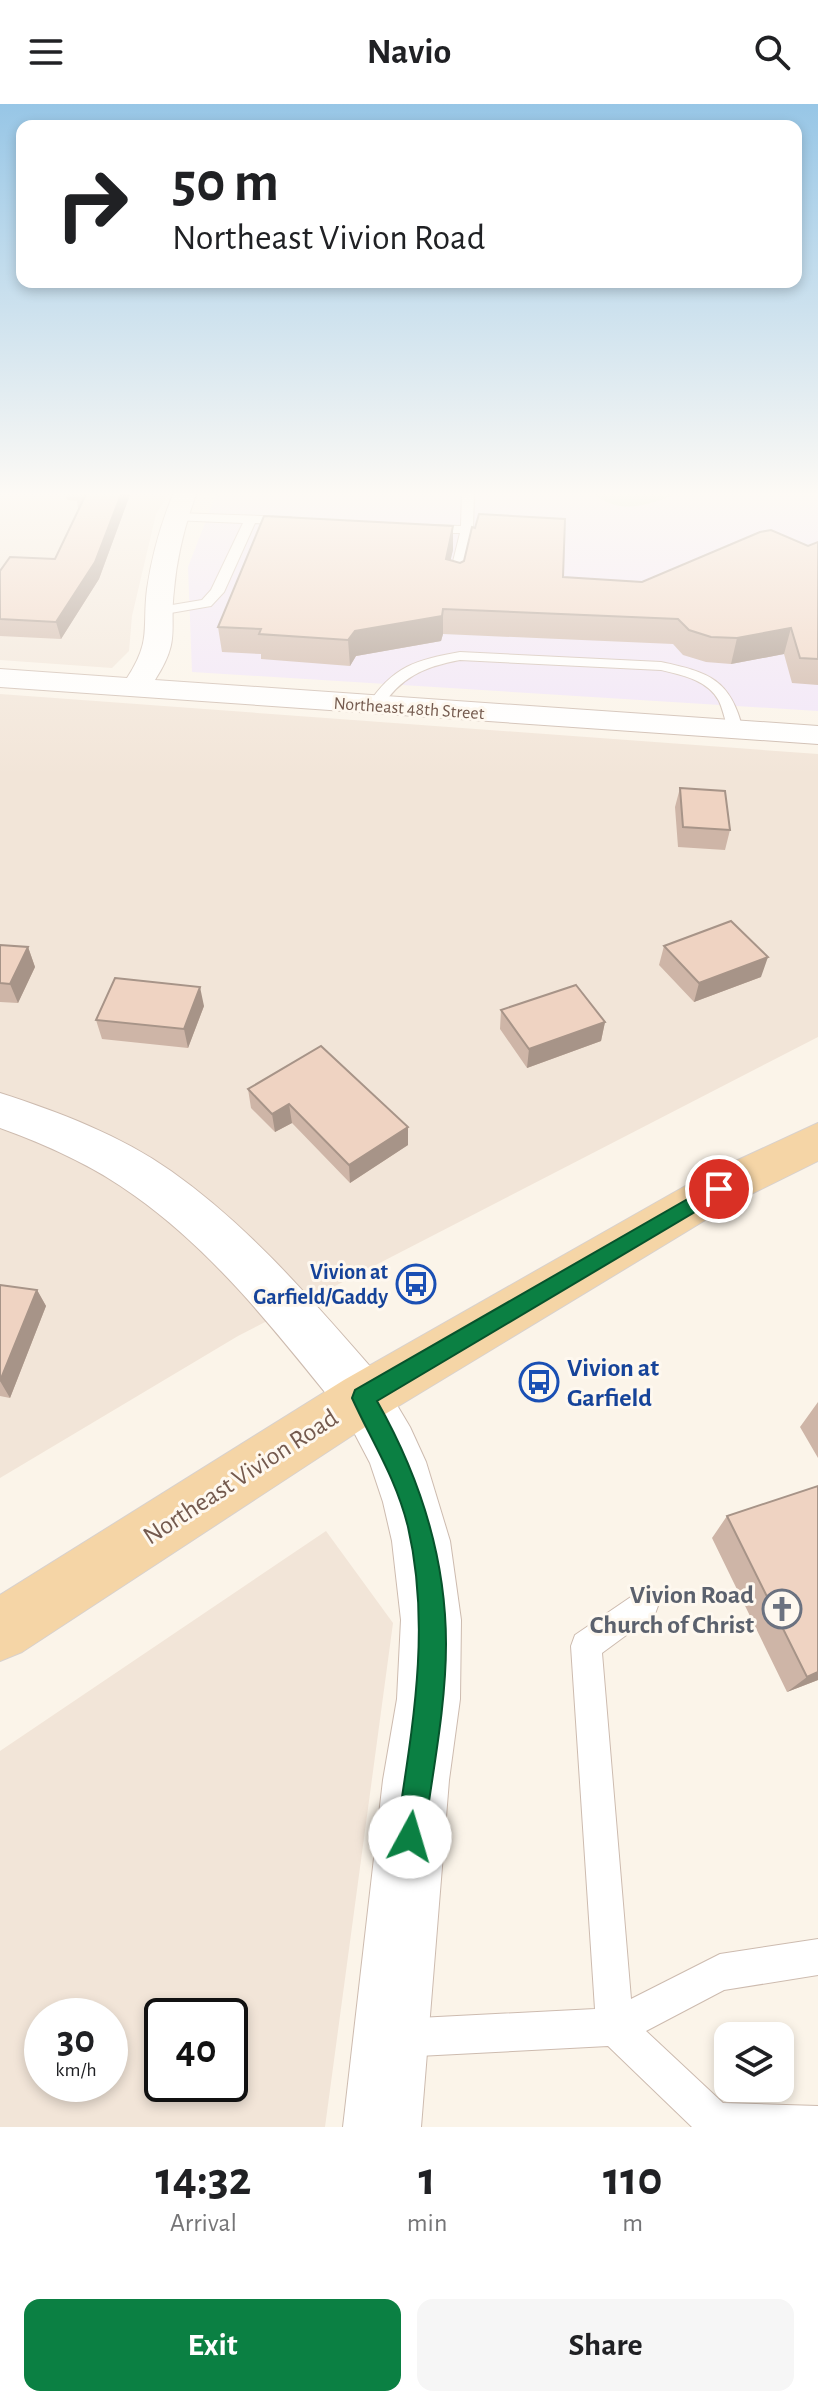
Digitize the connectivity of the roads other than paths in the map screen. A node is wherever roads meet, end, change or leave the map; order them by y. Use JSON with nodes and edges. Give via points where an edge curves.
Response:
{"nodes":[{"id":1,"x":162,"y":586,"type":"edge"},
{"id":2,"x":220,"y":586,"type":"edge"},
{"id":3,"x":159,"y":611,"type":"junction"},
{"id":4,"x":0,"y":678,"type":"edge"},
{"id":5,"x":135,"y":688,"type":"junction"},
{"id":6,"x":375,"y":706,"type":"junction"},
{"id":7,"x":735,"y":730,"type":"junction"},
{"id":8,"x":818,"y":735,"type":"edge"},
{"id":9,"x":0,"y":1110,"type":"edge"},
{"id":10,"x":818,"y":1141,"type":"edge"},
{"id":11,"x":363,"y":1398,"type":"junction"},
{"id":12,"x":644,"y":1603,"type":"dead end"},
{"id":13,"x":0,"y":1630,"type":"edge"},
{"id":14,"x":818,"y":1957,"type":"edge"},
{"id":15,"x":615,"y":2027,"type":"junction"},
{"id":16,"x":390,"y":2038,"type":"junction"},
{"id":17,"x":818,"y":2125,"type":"edge"},
{"id":18,"x":382,"y":2127,"type":"edge"}],
"edges":[{"from":1,"to":3,"type":"street"},
{"from":2,"to":3,"type":"lane","via":[[206,603]]},
{"from":3,"to":5,"type":"street","via":[[159,644]]},
{"from":4,"to":5,"type":"street","name":"Northeast 48th Street"},
{"from":5,"to":6,"type":"street","name":"Northeast 48th Street"},
{"from":6,"to":7,"type":"street","name":"Northeast 48th Street"},
{"from":6,"to":7,"type":"lane","via":[[405,672],[460,656],[661,666],[714,683],[725,694]]},
{"from":7,"to":8,"type":"street","name":"Northeast 48th Street"},
{"from":9,"to":11,"type":"street","via":[[101,1152],[202,1222],[273,1291]]},
{"from":10,"to":11,"type":"main road","name":"Northeast Vivion Road","via":[[719,1189]]},
{"from":11,"to":13,"type":"main road","name":"Northeast Vivion Road"},
{"from":11,"to":16,"type":"street","via":[[397,1459],[420,1527],[434,1645]]},
{"from":12,"to":15,"type":"lane","via":[[586,1646]]},
{"from":14,"to":15,"type":"lane","via":[[720,1972]]},
{"from":15,"to":16,"type":"lane"},
{"from":15,"to":17,"type":"lane","via":[[715,2122]]},
{"from":16,"to":18,"type":"street"}]}
